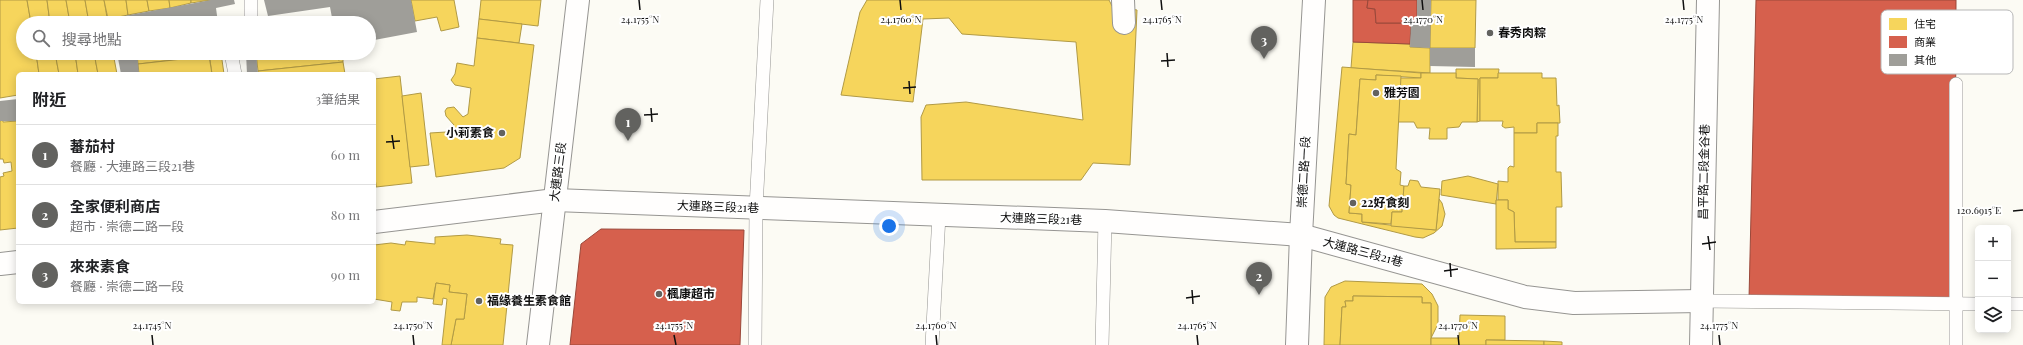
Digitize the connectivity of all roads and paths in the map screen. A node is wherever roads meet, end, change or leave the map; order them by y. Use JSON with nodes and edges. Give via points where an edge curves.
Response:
{"nodes":[{"id":1,"x":251,"y":0,"type":"edge"},
{"id":2,"x":578,"y":0,"type":"edge"},
{"id":3,"x":767,"y":0,"type":"edge"},
{"id":4,"x":1123,"y":0,"type":"edge"},
{"id":5,"x":1314,"y":0,"type":"edge"},
{"id":6,"x":1708,"y":0,"type":"edge"},
{"id":7,"x":251,"y":16,"type":"edge"},
{"id":8,"x":1124,"y":23,"type":"dead end"},
{"id":9,"x":232,"y":60,"type":"edge"},
{"id":10,"x":235,"y":72,"type":"edge"},
{"id":11,"x":1956,"y":84,"type":"dead end"},
{"id":12,"x":555,"y":200,"type":"junction"},
{"id":13,"x":756,"y":208,"type":"junction"},
{"id":14,"x":939,"y":215,"type":"junction"},
{"id":15,"x":1105,"y":221,"type":"junction"},
{"id":16,"x":376,"y":222,"type":"edge"},
{"id":17,"x":1301,"y":235,"type":"junction"},
{"id":18,"x":16,"y":262,"type":"edge"},
{"id":19,"x":0,"y":264,"type":"edge"},
{"id":20,"x":1702,"y":301,"type":"junction"},
{"id":21,"x":1956,"y":304,"type":"junction"},
{"id":22,"x":1975,"y":304,"type":"edge"},
{"id":23,"x":2011,"y":304,"type":"edge"},
{"id":24,"x":2023,"y":304,"type":"edge"},
{"id":25,"x":538,"y":345,"type":"edge"},
{"id":26,"x":755,"y":345,"type":"edge"},
{"id":27,"x":932,"y":345,"type":"edge"},
{"id":28,"x":1102,"y":345,"type":"edge"},
{"id":29,"x":1297,"y":345,"type":"edge"},
{"id":30,"x":1701,"y":345,"type":"edge"},
{"id":31,"x":1956,"y":345,"type":"edge"}],
"edges":[{"from":1,"to":7,"type":"lane"},
{"from":2,"to":12,"type":"street","name":"大連路三段"},
{"from":3,"to":13,"type":"lane"},
{"from":4,"to":8,"type":"street"},
{"from":5,"to":17,"type":"street","name":"崇德二路一段"},
{"from":6,"to":20,"type":"street","name":"昌平路二段金谷巷"},
{"from":9,"to":10,"type":"lane"},
{"from":11,"to":21,"type":"lane"},
{"from":12,"to":13,"type":"street","name":"大連路三段21巷"},
{"from":12,"to":16,"type":"street","name":"大連路三段21巷"},
{"from":12,"to":25,"type":"street","name":"大連路三段"},
{"from":13,"to":14,"type":"street","name":"大連路三段21巷"},
{"from":13,"to":26,"type":"lane"},
{"from":14,"to":15,"type":"street","name":"大連路三段21巷"},
{"from":14,"to":27,"type":"lane"},
{"from":15,"to":17,"type":"street","name":"大連路三段21巷"},
{"from":15,"to":28,"type":"lane"},
{"from":17,"to":20,"type":"street","name":"大連路三段21巷","via":[[1525,297],[1574,303]]},
{"from":17,"to":29,"type":"street","name":"崇德二路一段"},
{"from":18,"to":19,"type":"street"},
{"from":20,"to":21,"type":"lane"},
{"from":20,"to":30,"type":"street","name":"昌平路二段金谷巷"},
{"from":21,"to":22,"type":"lane"},
{"from":21,"to":31,"type":"lane"},
{"from":23,"to":24,"type":"lane"}]}
